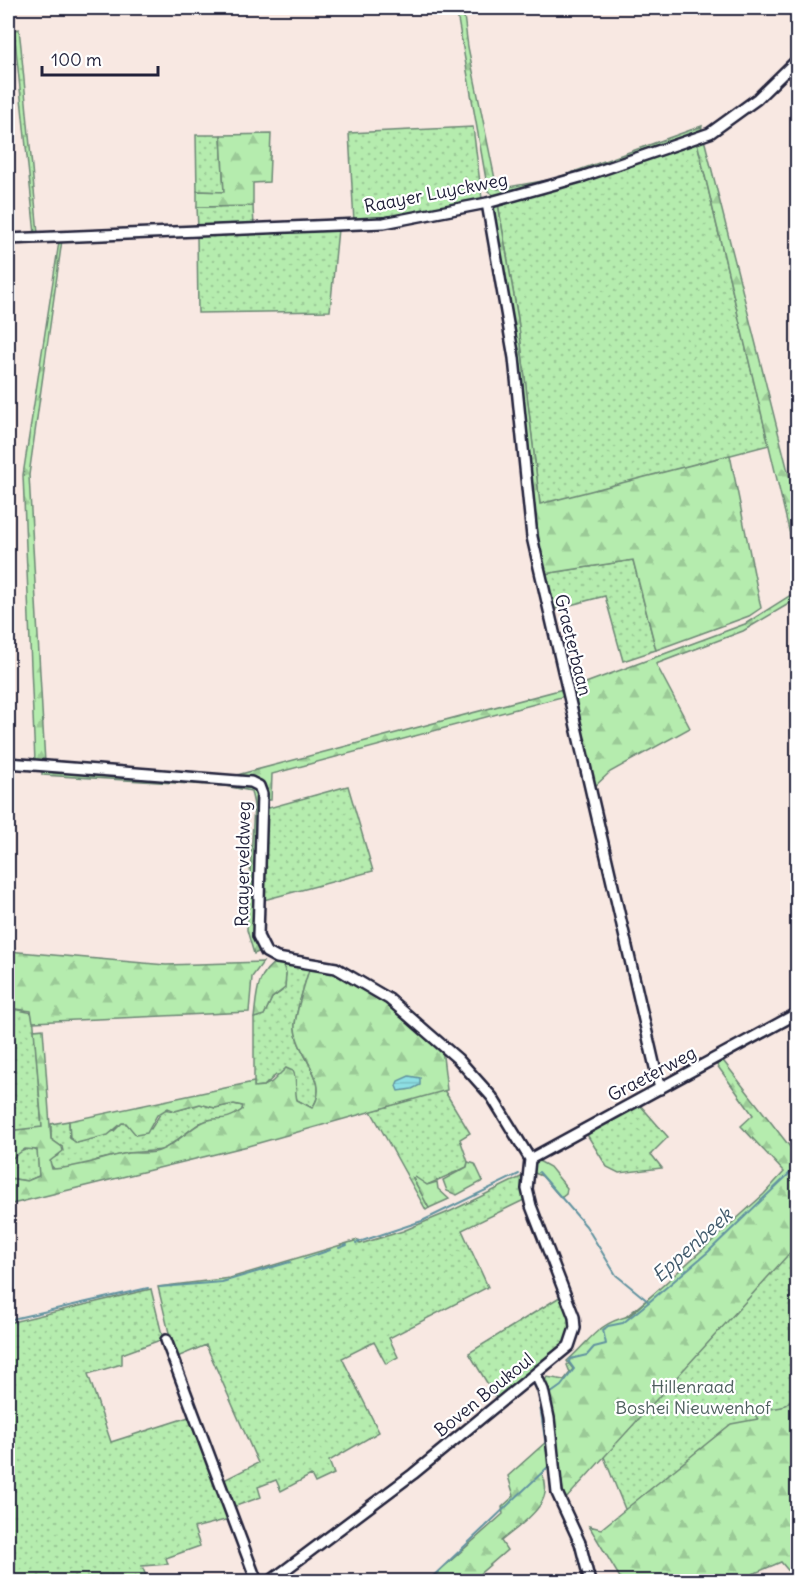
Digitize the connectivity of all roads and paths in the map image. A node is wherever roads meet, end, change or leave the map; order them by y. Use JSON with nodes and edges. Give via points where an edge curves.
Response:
{"nodes":[{"id":1,"x":798,"y":59,"type":"edge"},
{"id":2,"x":487,"y":203,"type":"junction"},
{"id":3,"x":8,"y":239,"type":"edge"},
{"id":4,"x":8,"y":763,"type":"edge"},
{"id":5,"x":798,"y":1013,"type":"edge"},
{"id":6,"x":660,"y":1089,"type":"junction"},
{"id":7,"x":529,"y":1163,"type":"junction"},
{"id":8,"x":166,"y":1340,"type":"dead end"},
{"id":9,"x":536,"y":1375,"type":"junction"},
{"id":10,"x":257,"y":1581,"type":"edge"},
{"id":11,"x":269,"y":1581,"type":"edge"},
{"id":12,"x":590,"y":1581,"type":"edge"}],
"edges":[{"from":1,"to":2,"type":"street","name":"Raayer Luyckweg","via":[[758,99],[710,133],[584,177]]},
{"from":2,"to":3,"type":"street","name":"Raayer Luyckweg","via":[[384,223]]},
{"from":2,"to":6,"type":"street","name":"Graeterbaan","via":[[514,358],[532,537]]},
{"from":4,"to":7,"type":"street","name":"Raayerveldweg","via":[[251,782],[259,786],[261,945],[277,958],[336,968],[389,999],[458,1059],[492,1097]]},
{"from":5,"to":6,"type":"street","name":"Graeterweg"},
{"from":6,"to":7,"type":"street","name":"Graeterweg"},
{"from":7,"to":9,"type":"street","name":"Boven Boukoul","via":[[527,1190],[531,1206],[575,1328],[569,1346]]},
{"from":8,"to":10,"type":"street"},
{"from":9,"to":11,"type":"street","name":"Boven Boukoul","via":[[413,1474]]},
{"from":9,"to":12,"type":"street","via":[[549,1418],[557,1493],[580,1543]]}]}
